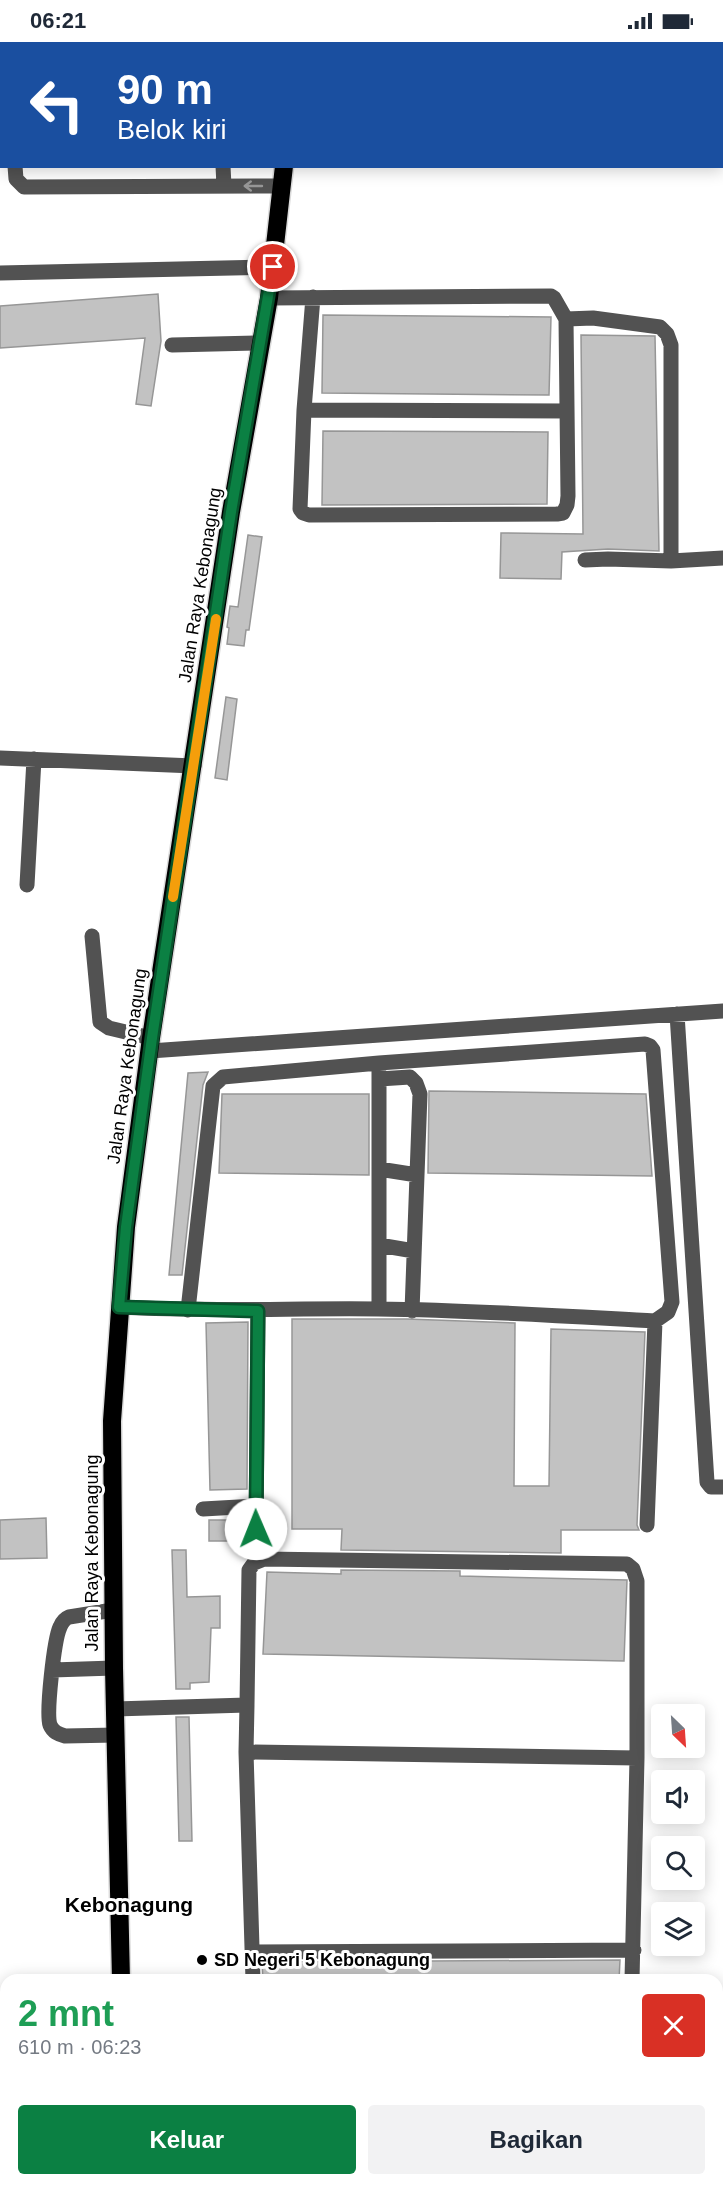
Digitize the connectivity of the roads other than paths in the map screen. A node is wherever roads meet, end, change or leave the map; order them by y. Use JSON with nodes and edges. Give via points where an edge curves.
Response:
{"nodes":[{"id":1,"x":15,"y":168,"type":"edge"},
{"id":2,"x":223,"y":168,"type":"edge"},
{"id":3,"x":284,"y":168,"type":"edge"},
{"id":4,"x":224,"y":186,"type":"junction"},
{"id":5,"x":282,"y":186,"type":"junction"},
{"id":6,"x":273,"y":267,"type":"junction"},
{"id":7,"x":0,"y":273,"type":"edge"},
{"id":8,"x":313,"y":297,"type":"junction"},
{"id":9,"x":269,"y":298,"type":"junction"},
{"id":10,"x":566,"y":319,"type":"junction"},
{"id":11,"x":260,"y":343,"type":"junction"},
{"id":12,"x":172,"y":345,"type":"dead end"},
{"id":13,"x":304,"y":410,"type":"junction"},
{"id":14,"x":566,"y":411,"type":"junction"},
{"id":15,"x":723,"y":558,"type":"edge"},
{"id":16,"x":585,"y":560,"type":"dead end"},
{"id":17,"x":671,"y":561,"type":"junction"},
{"id":18,"x":0,"y":758,"type":"edge"},
{"id":19,"x":34,"y":759,"type":"junction"},
{"id":20,"x":194,"y":766,"type":"junction"},
{"id":21,"x":27,"y":885,"type":"dead end"},
{"id":22,"x":92,"y":936,"type":"dead end"},
{"id":23,"x":723,"y":1011,"type":"edge"},
{"id":24,"x":677,"y":1014,"type":"junction"},
{"id":25,"x":151,"y":1045,"type":"junction"},
{"id":26,"x":379,"y":1063,"type":"junction"},
{"id":27,"x":379,"y":1079,"type":"junction"},
{"id":28,"x":379,"y":1169,"type":"junction"},
{"id":29,"x":417,"y":1175,"type":"junction"},
{"id":30,"x":379,"y":1245,"type":"junction"},
{"id":31,"x":414,"y":1251,"type":"junction"},
{"id":32,"x":119,"y":1307,"type":"junction"},
{"id":33,"x":379,"y":1309,"type":"junction"},
{"id":34,"x":188,"y":1310,"type":"junction"},
{"id":35,"x":258,"y":1311,"type":"junction"},
{"id":36,"x":412,"y":1311,"type":"junction"},
{"id":37,"x":655,"y":1321,"type":"junction"},
{"id":38,"x":723,"y":1487,"type":"edge"},
{"id":39,"x":256,"y":1506,"type":"junction"},
{"id":40,"x":203,"y":1509,"type":"dead end"},
{"id":41,"x":647,"y":1525,"type":"dead end"},
{"id":42,"x":256,"y":1529,"type":"dead end"},
{"id":43,"x":113,"y":1610,"type":"junction"},
{"id":44,"x":114,"y":1668,"type":"junction"},
{"id":45,"x":52,"y":1670,"type":"junction"},
{"id":46,"x":248,"y":1705,"type":"junction"},
{"id":47,"x":115,"y":1709,"type":"junction"},
{"id":48,"x":116,"y":1735,"type":"junction"},
{"id":49,"x":246,"y":1752,"type":"junction"},
{"id":50,"x":637,"y":1758,"type":"junction"},
{"id":51,"x":634,"y":1950,"type":"junction"},
{"id":52,"x":253,"y":1952,"type":"junction"},
{"id":53,"x":121,"y":1974,"type":"edge"},
{"id":54,"x":253,"y":1974,"type":"edge"},
{"id":55,"x":632,"y":1974,"type":"edge"}],
"edges":[{"from":1,"to":4,"type":"street","via":[[16,179],[24,187]]},
{"from":2,"to":4,"type":"street"},
{"from":3,"to":5,"type":"highway","name":"Jalan Raya Kebonagung"},
{"from":5,"to":4,"type":"street","one_way":true},
{"from":5,"to":6,"type":"highway","name":"Jalan Raya Kebonagung"},
{"from":6,"to":7,"type":"street"},
{"from":6,"to":9,"type":"highway","name":"Jalan Raya Kebonagung"},
{"from":8,"to":9,"type":"street"},
{"from":8,"to":10,"type":"street","via":[[551,296]]},
{"from":8,"to":13,"type":"street"},
{"from":9,"to":11,"type":"highway","name":"Jalan Raya Kebonagung"},
{"from":10,"to":14,"type":"street"},
{"from":10,"to":17,"type":"street","via":[[651,324],[667,334],[671,345]]},
{"from":11,"to":12,"type":"street"},
{"from":11,"to":20,"type":"highway","name":"Jalan Raya Kebonagung"},
{"from":13,"to":14,"type":"street"},
{"from":13,"to":14,"type":"street","via":[[300,509],[309,515],[561,514],[568,496]]},
{"from":15,"to":17,"type":"street"},
{"from":16,"to":17,"type":"street"},
{"from":18,"to":19,"type":"street"},
{"from":19,"to":20,"type":"street"},
{"from":19,"to":21,"type":"street"},
{"from":20,"to":25,"type":"highway","name":"Jalan Raya Kebonagung"},
{"from":22,"to":25,"type":"street","via":[[100,1022]]},
{"from":23,"to":24,"type":"street"},
{"from":24,"to":25,"type":"street"},
{"from":24,"to":38,"type":"street","via":[[707,1482],[711,1487]]},
{"from":25,"to":32,"type":"highway","name":"Jalan Raya Kebonagung"},
{"from":26,"to":27,"type":"street"},
{"from":26,"to":34,"type":"street","via":[[223,1077],[213,1086]]},
{"from":26,"to":37,"type":"street","via":[[650,1046],[672,1302],[668,1312]]},
{"from":27,"to":28,"type":"street"},
{"from":27,"to":29,"type":"street","via":[[410,1077],[416,1083],[420,1094]]},
{"from":28,"to":29,"type":"street"},
{"from":28,"to":30,"type":"street"},
{"from":29,"to":31,"type":"street"},
{"from":30,"to":31,"type":"street"},
{"from":30,"to":33,"type":"street"},
{"from":31,"to":36,"type":"street"},
{"from":32,"to":34,"type":"street"},
{"from":32,"to":43,"type":"highway","name":"Jalan Raya Kebonagung","via":[[112,1421]]},
{"from":33,"to":35,"type":"street"},
{"from":33,"to":36,"type":"street"},
{"from":34,"to":35,"type":"street"},
{"from":35,"to":39,"type":"street"},
{"from":36,"to":37,"type":"street"},
{"from":37,"to":41,"type":"street"},
{"from":39,"to":40,"type":"street"},
{"from":39,"to":42,"type":"street"},
{"from":43,"to":44,"type":"highway","name":"Jalan Raya Kebonagung"},
{"from":43,"to":45,"type":"street","via":[[64,1619]]},
{"from":44,"to":45,"type":"street"},
{"from":44,"to":47,"type":"highway","name":"Jalan Raya Kebonagung"},
{"from":45,"to":48,"type":"street","via":[[49,1724],[53,1730],[65,1736]]},
{"from":46,"to":47,"type":"street"},
{"from":46,"to":49,"type":"street"},
{"from":46,"to":50,"type":"street","via":[[249,1570],[264,1559],[627,1564],[637,1581]]},
{"from":47,"to":48,"type":"highway","name":"Jalan Raya Kebonagung"},
{"from":48,"to":53,"type":"highway","name":"Jalan Raya Kebonagung"},
{"from":49,"to":50,"type":"street"},
{"from":49,"to":52,"type":"street"},
{"from":50,"to":51,"type":"street"},
{"from":51,"to":52,"type":"street"},
{"from":51,"to":55,"type":"street"},
{"from":52,"to":54,"type":"street"}]}
